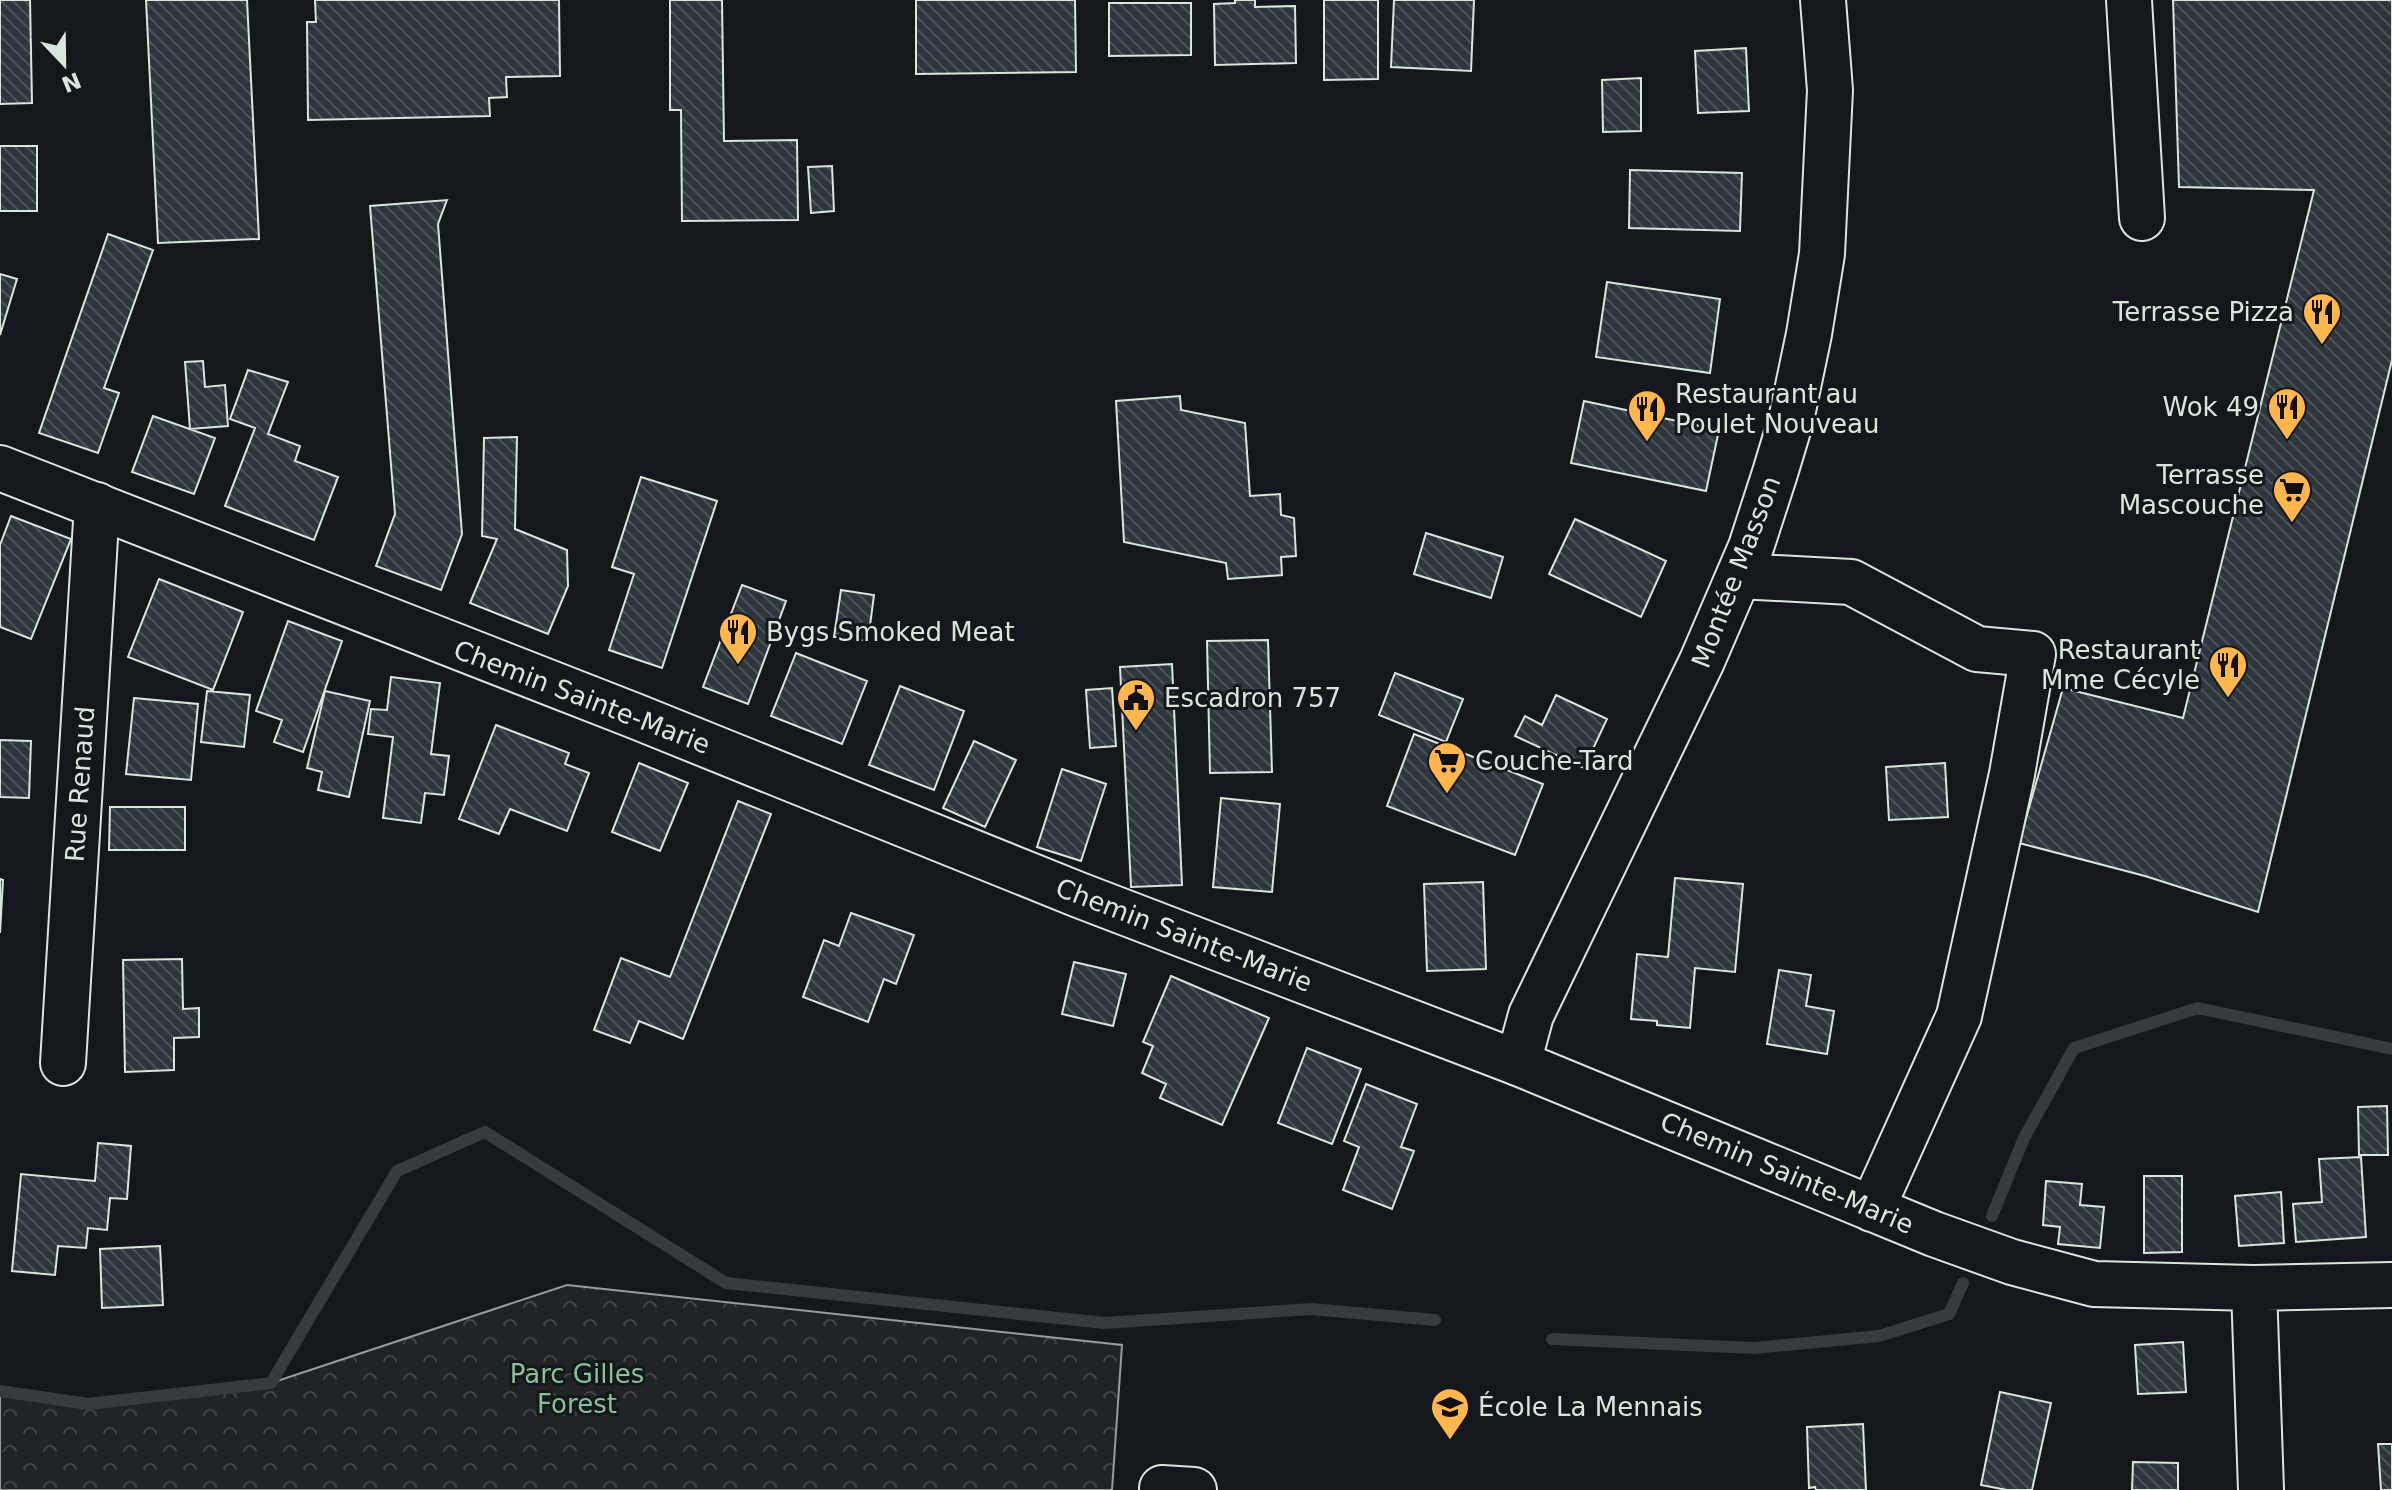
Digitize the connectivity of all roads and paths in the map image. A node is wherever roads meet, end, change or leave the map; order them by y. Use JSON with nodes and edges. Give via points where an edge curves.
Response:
{"nodes":[{"id":1,"x":1823,"y":0,"type":"edge"},
{"id":2,"x":2129,"y":0,"type":"edge"},
{"id":3,"x":2142,"y":218,"type":"dead end"},
{"id":4,"x":0,"y":468,"type":"edge"},
{"id":5,"x":97,"y":505,"type":"junction"},
{"id":6,"x":1739,"y":576,"type":"junction"},
{"id":7,"x":63,"y":1063,"type":"dead end"},
{"id":8,"x":1518,"y":1063,"type":"junction"},
{"id":9,"x":1872,"y":1209,"type":"junction"},
{"id":10,"x":2392,"y":1285,"type":"edge"},
{"id":11,"x":2254,"y":1288,"type":"junction"},
{"id":12,"x":2261,"y":1490,"type":"edge"}],
"edges":[{"from":1,"to":6,"type":"main road","name":"Montée Masson","via":[[1830,90],[1822,254],[1791,420]]},
{"from":2,"to":3,"type":"main road"},
{"from":4,"to":5,"type":"main road","name":"Chemin Sainte-Marie"},
{"from":5,"to":7,"type":"main road","name":"Rue Renaud"},
{"from":5,"to":8,"type":"main road","name":"Chemin Sainte-Marie"},
{"from":6,"to":8,"type":"main road","name":"Montée Masson","via":[[1680,710],[1531,1015]]},
{"from":6,"to":9,"type":"main road","via":[[1851,582],[1977,649],[2033,654],[1959,1016]]},
{"from":8,"to":9,"type":"main road","name":"Chemin Sainte-Marie"},
{"from":9,"to":11,"type":"main road","name":"Chemin Sainte-Marie","via":[[2012,1262],[2094,1284]]},
{"from":10,"to":11,"type":"main road","name":"Chemin Sainte-Marie"},
{"from":11,"to":12,"type":"main road"}]}
